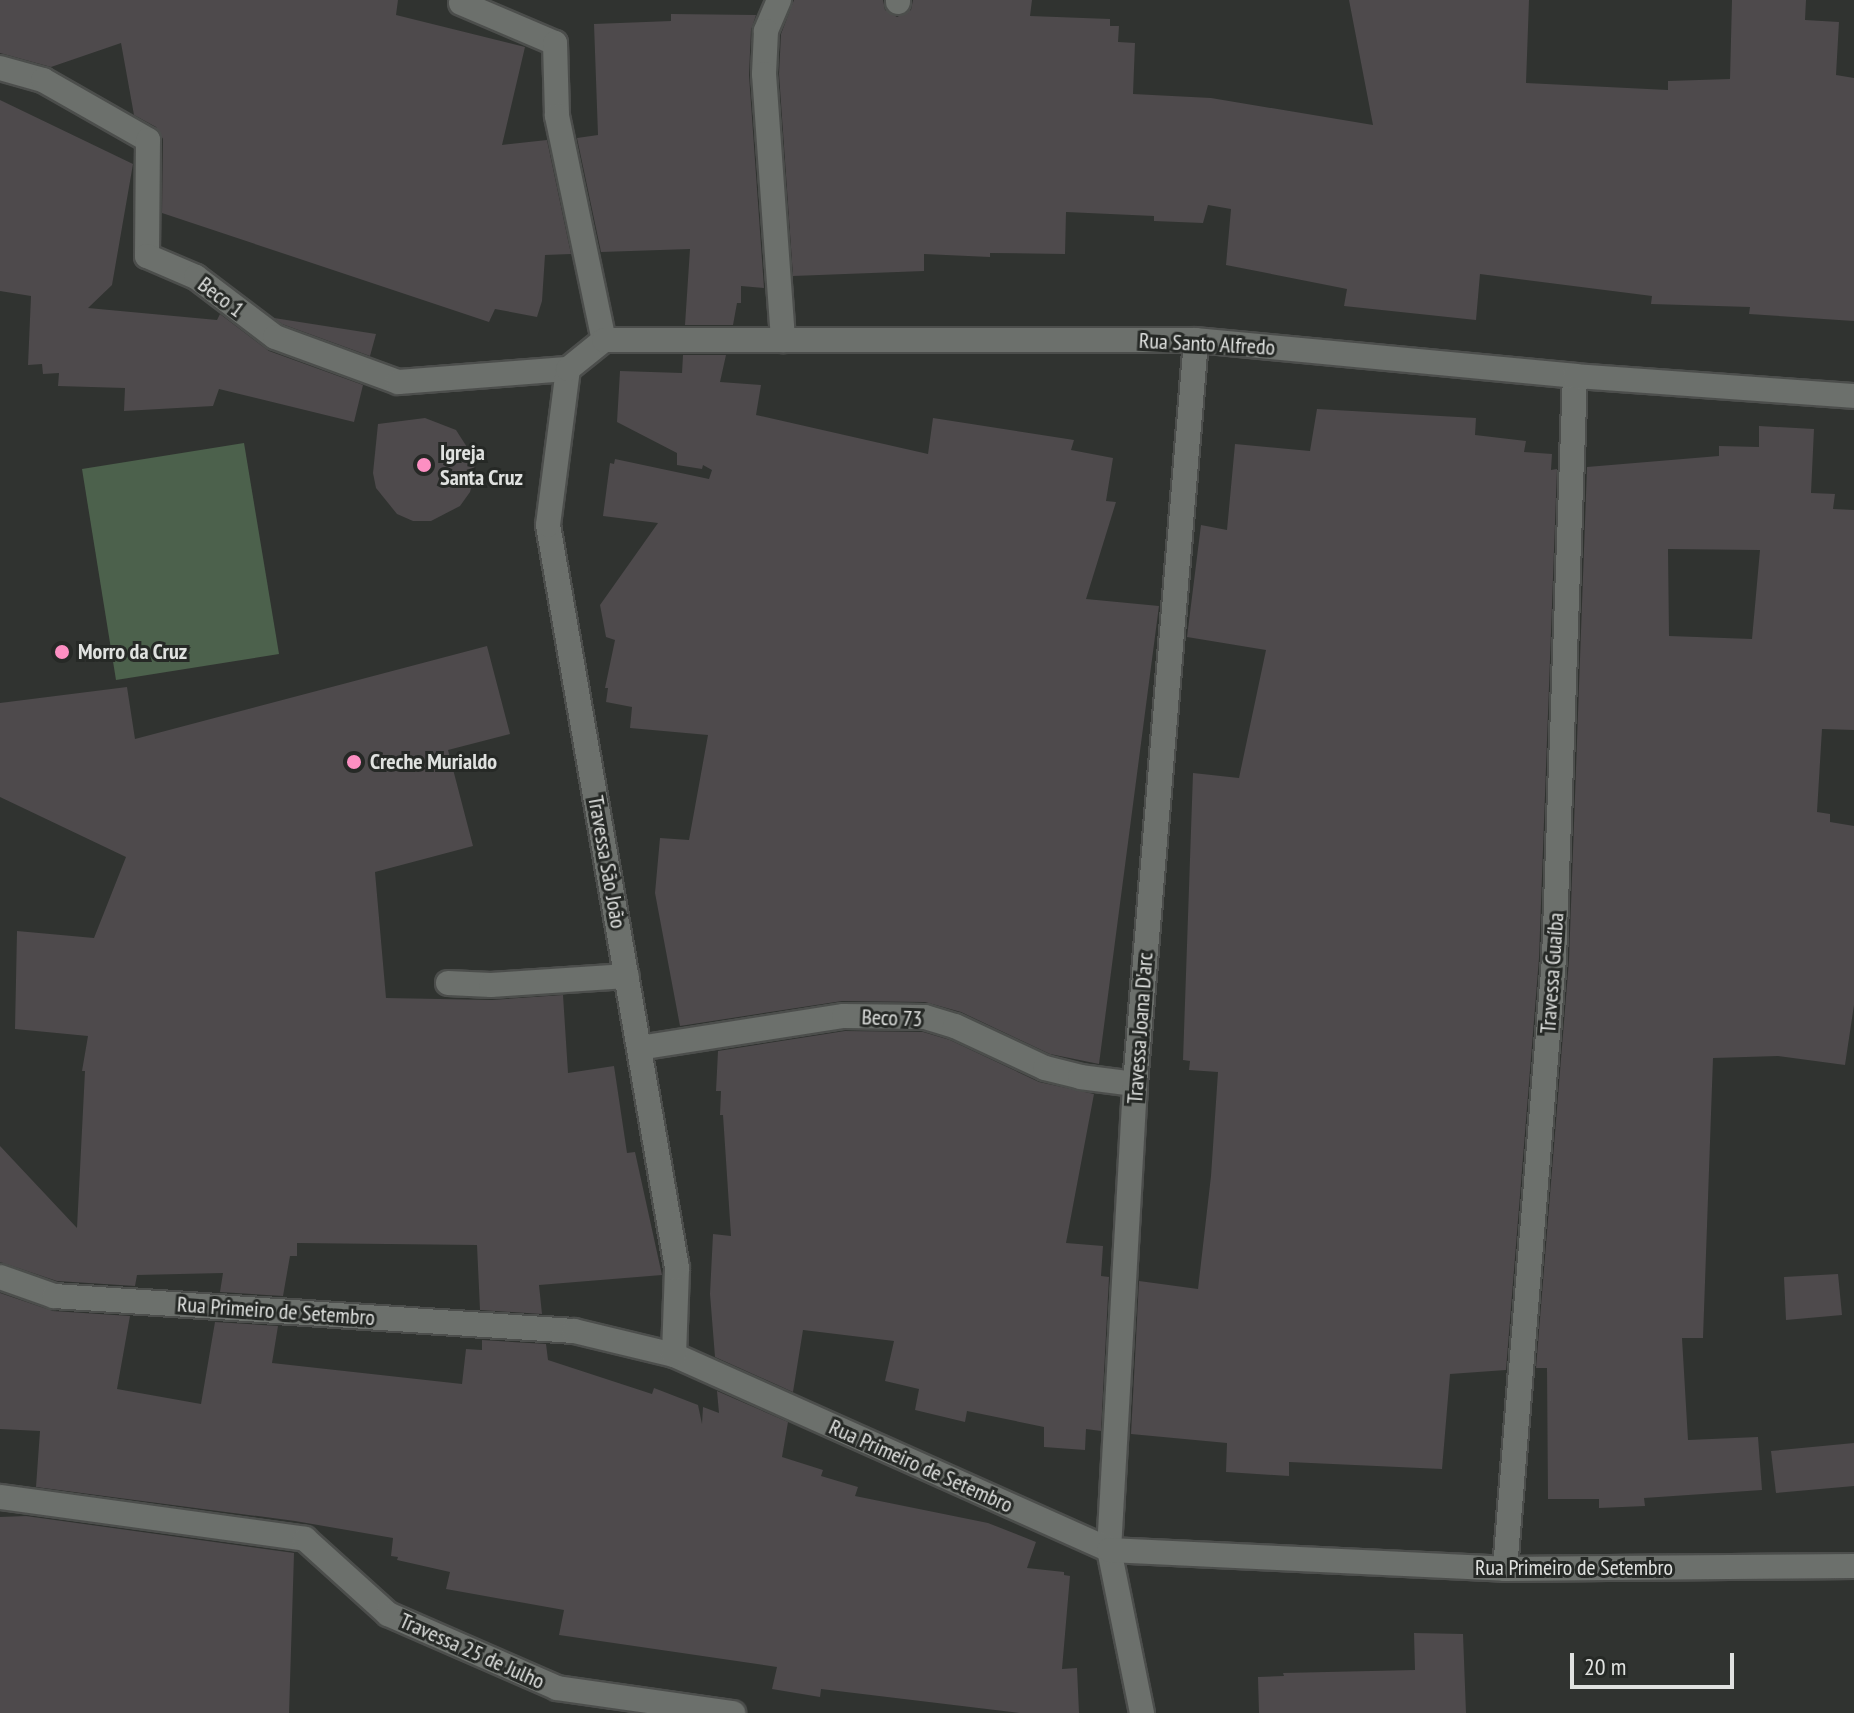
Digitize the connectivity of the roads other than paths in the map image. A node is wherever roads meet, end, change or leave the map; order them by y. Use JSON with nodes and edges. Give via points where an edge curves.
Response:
{"nodes":[{"id":1,"x":779,"y":0,"type":"edge"},
{"id":2,"x":461,"y":3,"type":"dead end"},
{"id":3,"x":0,"y":68,"type":"edge"},
{"id":4,"x":604,"y":340,"type":"junction"},
{"id":5,"x":783,"y":340,"type":"junction"},
{"id":6,"x":1196,"y":340,"type":"junction"},
{"id":7,"x":568,"y":369,"type":"junction"},
{"id":8,"x":1575,"y":376,"type":"junction"},
{"id":9,"x":1854,"y":396,"type":"edge"},
{"id":10,"x":627,"y":976,"type":"junction"},
{"id":11,"x":448,"y":983,"type":"dead end"},
{"id":12,"x":639,"y":1048,"type":"junction"},
{"id":13,"x":1135,"y":1084,"type":"junction"},
{"id":14,"x":0,"y":1277,"type":"edge"},
{"id":15,"x":674,"y":1355,"type":"junction"},
{"id":16,"x":0,"y":1497,"type":"edge"},
{"id":17,"x":1109,"y":1550,"type":"junction"},
{"id":18,"x":1854,"y":1566,"type":"edge"},
{"id":19,"x":1505,"y":1569,"type":"junction"},
{"id":20,"x":733,"y":1713,"type":"edge"},
{"id":21,"x":1142,"y":1713,"type":"edge"}],
"edges":[{"from":1,"to":5,"type":"street","via":[[766,31],[764,74]]},
{"from":2,"to":4,"type":"street","via":[[555,43],[557,116]]},
{"from":3,"to":7,"type":"street","name":"Beco 1","via":[[43,80],[148,140],[147,256],[196,277],[275,337],[398,382]]},
{"from":4,"to":5,"type":"street","name":"Rua Santo Alfredo"},
{"from":4,"to":7,"type":"street"},
{"from":5,"to":6,"type":"street","name":"Rua Santo Alfredo"},
{"from":6,"to":8,"type":"street","name":"Rua Santo Alfredo"},
{"from":6,"to":13,"type":"street","name":"Travessa Joana D'arc"},
{"from":7,"to":10,"type":"street","name":"Travessa São João","via":[[548,525]]},
{"from":8,"to":9,"type":"street","name":"Rua Santo Alfredo"},
{"from":8,"to":19,"type":"street","name":"Travessa Guaíba","via":[[1554,959]]},
{"from":10,"to":11,"type":"street"},
{"from":10,"to":12,"type":"street","name":"Travessa São João"},
{"from":12,"to":13,"type":"street","name":"Beco 73","via":[[844,1016],[925,1017],[1045,1068]]},
{"from":12,"to":15,"type":"street","name":"Travessa São João","via":[[677,1268]]},
{"from":13,"to":17,"type":"street","name":"Travessa Joana D'arc"},
{"from":14,"to":15,"type":"street","name":"Rua Primeiro de Setembro","via":[[54,1296],[574,1331]]},
{"from":15,"to":17,"type":"street","name":"Rua Primeiro de Setembro"},
{"from":16,"to":20,"type":"street","name":"Travessa 25 de Julho","via":[[305,1539],[388,1614],[557,1688]]},
{"from":17,"to":19,"type":"street","name":"Rua Primeiro de Setembro"},
{"from":17,"to":21,"type":"street","name":"Travessa Joana D'arc"},
{"from":18,"to":19,"type":"street","name":"Rua Primeiro de Setembro"}]}
